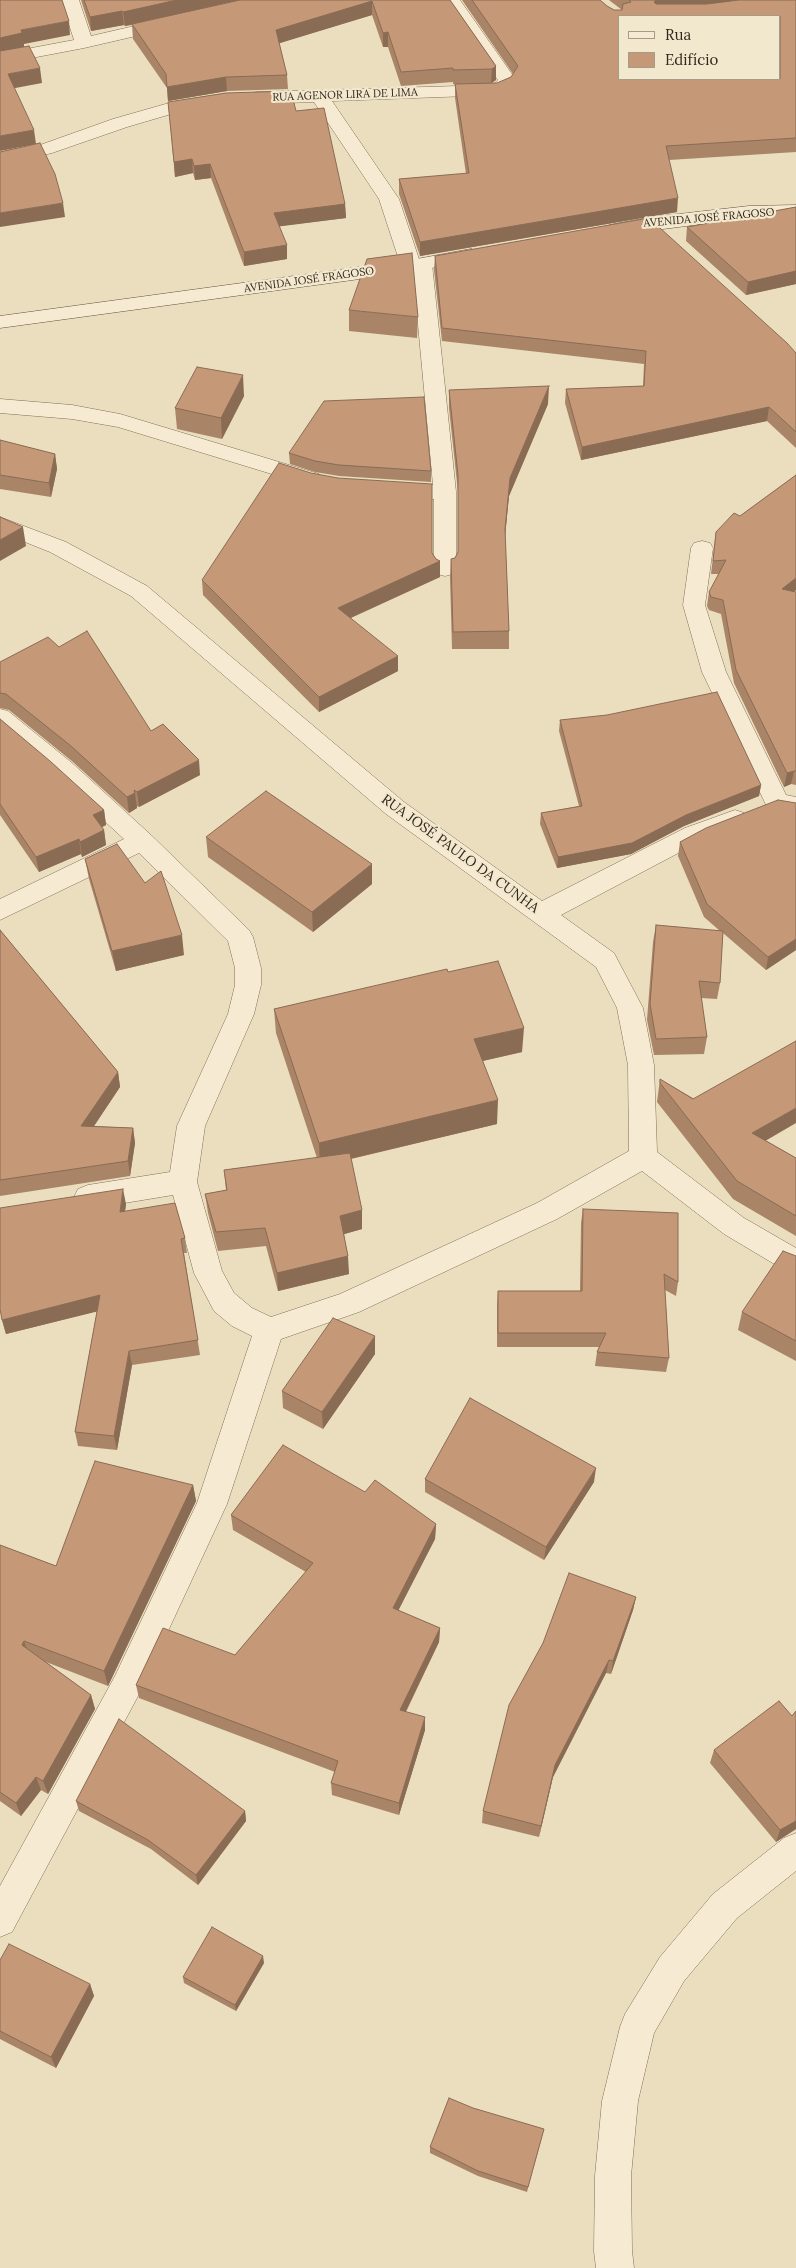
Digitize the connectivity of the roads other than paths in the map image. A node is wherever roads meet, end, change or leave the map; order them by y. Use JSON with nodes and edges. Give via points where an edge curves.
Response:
{"nodes":[{"id":1,"x":70,"y":0,"type":"edge"},
{"id":2,"x":451,"y":0,"type":"edge"},
{"id":3,"x":186,"y":19,"type":"edge"},
{"id":4,"x":84,"y":43,"type":"junction"},
{"id":5,"x":0,"y":59,"type":"edge"},
{"id":6,"x":319,"y":96,"type":"junction"},
{"id":7,"x":0,"y":159,"type":"edge"},
{"id":8,"x":796,"y":211,"type":"edge"},
{"id":9,"x":652,"y":223,"type":"junction"},
{"id":10,"x":594,"y":233,"type":"edge"},
{"id":11,"x":673,"y":242,"type":"edge"},
{"id":12,"x":489,"y":252,"type":"edge"},
{"id":13,"x":416,"y":265,"type":"junction"},
{"id":14,"x":0,"y":322,"type":"edge"},
{"id":15,"x":0,"y":406,"type":"edge"},
{"id":16,"x":330,"y":484,"type":"edge"},
{"id":17,"x":380,"y":489,"type":"edge"},
{"id":18,"x":445,"y":492,"type":"junction"},
{"id":19,"x":0,"y":524,"type":"edge"},
{"id":20,"x":702,"y":548,"type":"dead end"},
{"id":21,"x":445,"y":569,"type":"dead end"},
{"id":22,"x":0,"y":717,"type":"edge"},
{"id":23,"x":790,"y":801,"type":"edge"},
{"id":24,"x":142,"y":841,"type":"junction"},
{"id":25,"x":0,"y":910,"type":"edge"},
{"id":26,"x":542,"y":913,"type":"junction"},
{"id":27,"x":643,"y":1157,"type":"junction"},
{"id":28,"x":183,"y":1182,"type":"junction"},
{"id":29,"x":67,"y":1200,"type":"edge"},
{"id":30,"x":796,"y":1262,"type":"edge"},
{"id":31,"x":269,"y":1330,"type":"junction"},
{"id":32,"x":796,"y":1850,"type":"edge"},
{"id":33,"x":0,"y":1920,"type":"edge"},
{"id":34,"x":615,"y":2268,"type":"edge"}],
"edges":[{"from":1,"to":4,"type":"street"},
{"from":2,"to":6,"type":"street","name":"RUA AGENOR LIRA DE LIMA","via":[[507,80],[503,86],[496,90]]},
{"from":3,"to":4,"type":"street"},
{"from":4,"to":5,"type":"street"},
{"from":6,"to":7,"type":"street","name":"RUA AGENOR LIRA DE LIMA","via":[[227,100],[176,107],[44,149]]},
{"from":6,"to":13,"type":"street","via":[[390,199]]},
{"from":8,"to":9,"type":"street","name":"AVENIDA JOSÉ FRAGOSO","via":[[749,212]]},
{"from":9,"to":10,"type":"street","name":"AVENIDA JOSÉ FRAGOSO"},
{"from":9,"to":11,"type":"street"},
{"from":12,"to":13,"type":"street","name":"AVENIDA JOSÉ FRAGOSO"},
{"from":13,"to":14,"type":"street","name":"AVENIDA JOSÉ FRAGOSO"},
{"from":13,"to":18,"type":"street"},
{"from":15,"to":16,"type":"street","via":[[72,412],[120,421]]},
{"from":17,"to":18,"type":"street"},
{"from":18,"to":21,"type":"street"},
{"from":19,"to":26,"type":"street","name":"RUA JOSÉ PAULO DA CUNHA","via":[[58,546],[139,591],[395,808]]},
{"from":20,"to":23,"type":"street","via":[[694,605],[714,672]]},
{"from":22,"to":24,"type":"street"},
{"from":23,"to":26,"type":"street","via":[[694,834]]},
{"from":24,"to":25,"type":"street"},
{"from":24,"to":28,"type":"street","via":[[240,937],[248,968],[248,985],[240,1014],[192,1126]]},
{"from":26,"to":27,"type":"street","name":"RUA JOSÉ PAULO DA CUNHA","via":[[606,960],[630,1008],[641,1064]]},
{"from":27,"to":30,"type":"street","via":[[734,1226]]},
{"from":27,"to":31,"type":"street","via":[[547,1211],[463,1252],[349,1303]]},
{"from":28,"to":29,"type":"street"},
{"from":28,"to":31,"type":"street","via":[[208,1273],[224,1302],[242,1317]]},
{"from":31,"to":33,"type":"street","via":[[212,1504],[126,1687]]},
{"from":32,"to":34,"type":"street","via":[[725,1906],[672,1970],[638,2026],[620,2101],[612,2176]]}]}
